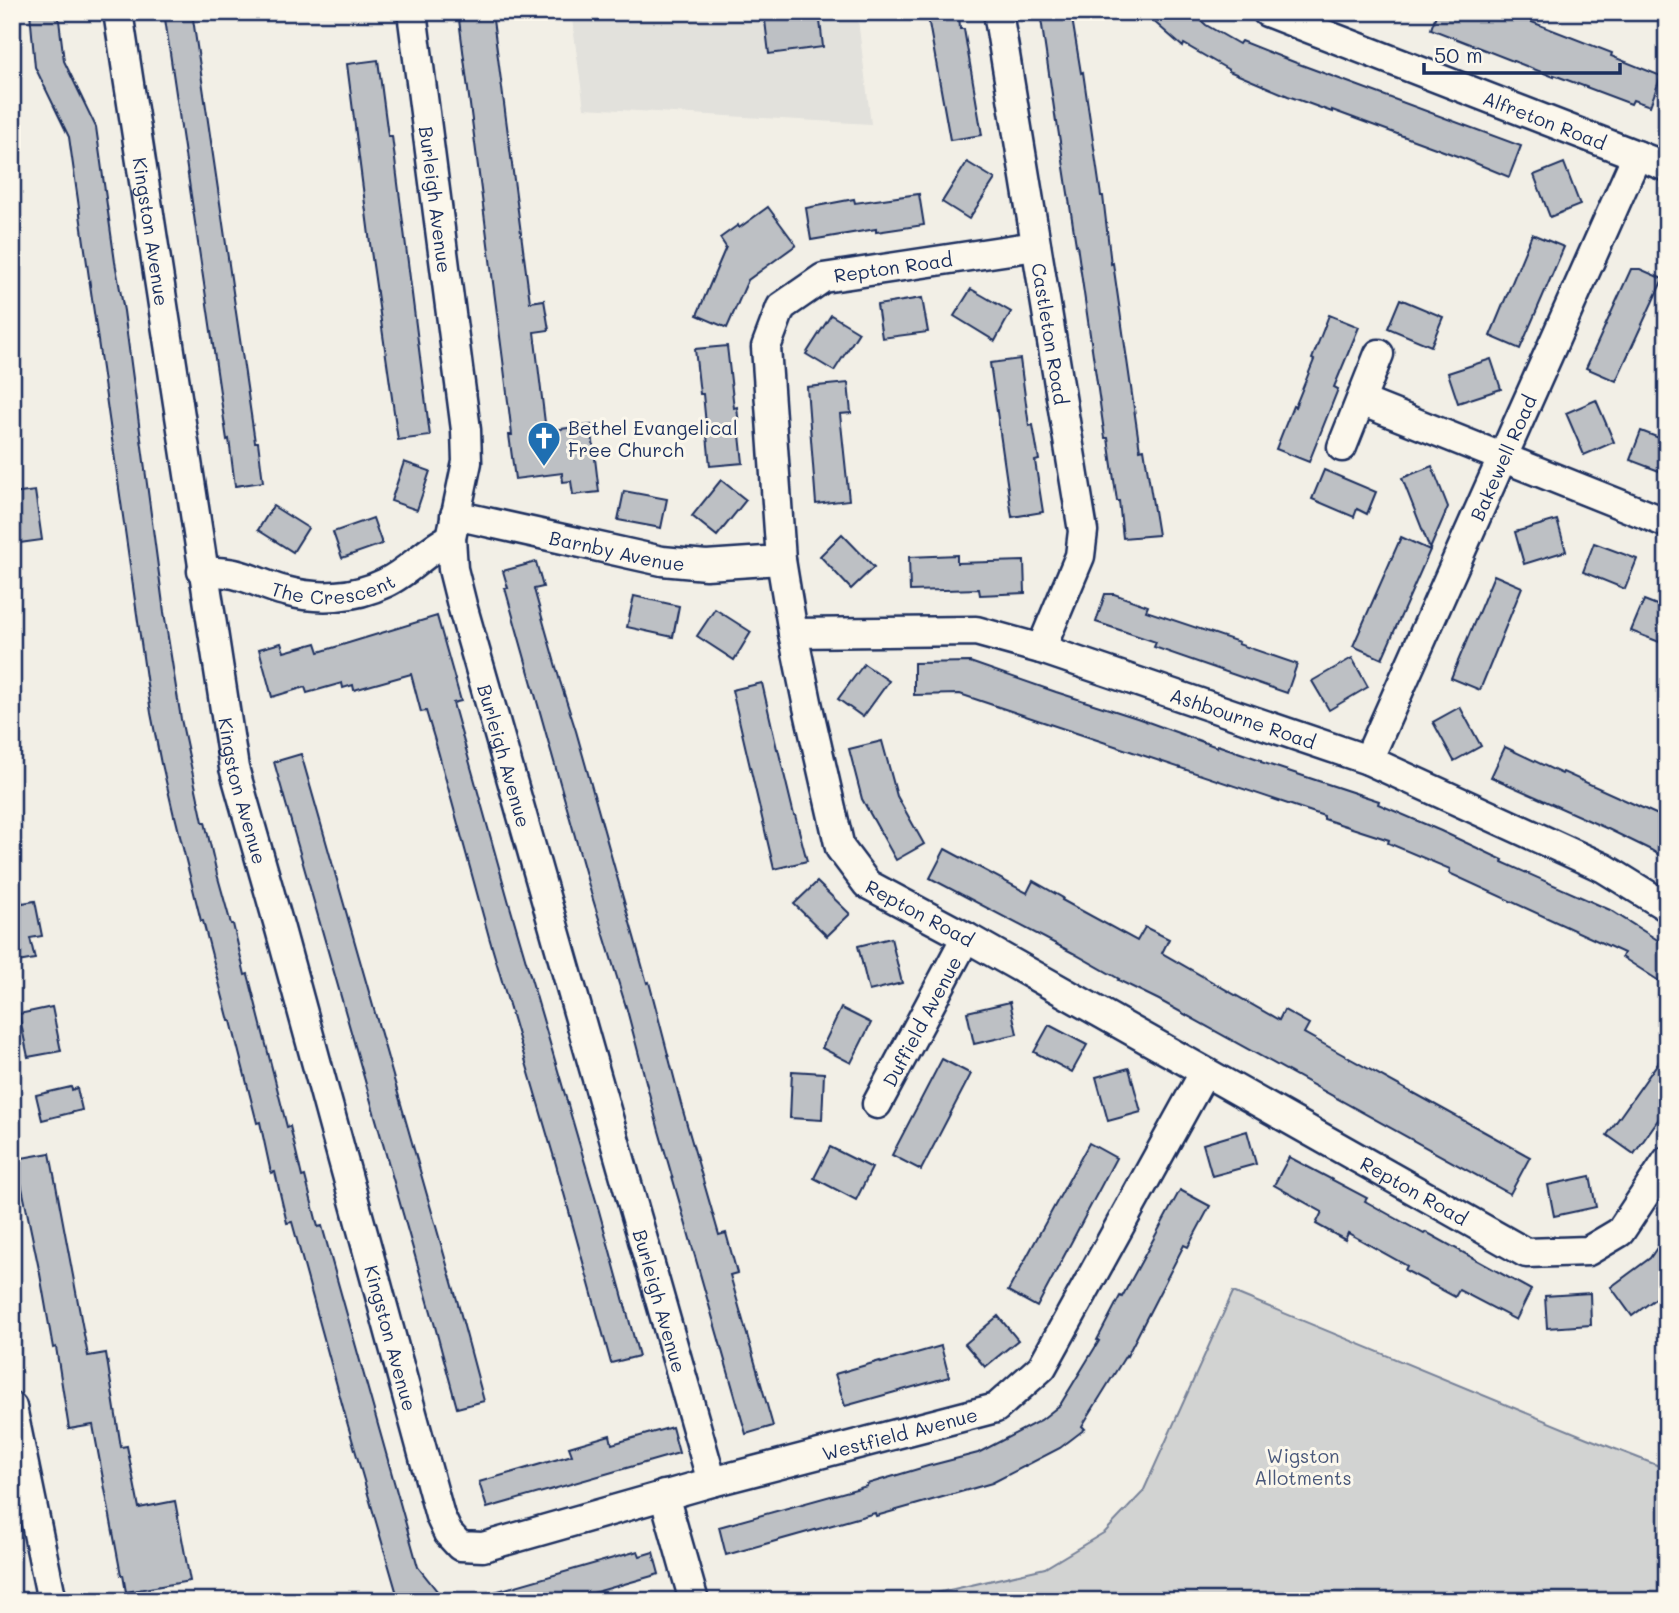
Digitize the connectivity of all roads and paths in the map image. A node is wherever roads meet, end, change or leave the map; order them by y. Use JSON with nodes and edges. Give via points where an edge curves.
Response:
{"nodes":[{"id":1,"x":118,"y":12,"type":"edge"},
{"id":2,"x":412,"y":12,"type":"edge"},
{"id":3,"x":998,"y":12,"type":"edge"},
{"id":4,"x":1267,"y":12,"type":"edge"},
{"id":5,"x":1637,"y":155,"type":"junction"},
{"id":6,"x":1667,"y":167,"type":"edge"},
{"id":7,"x":1035,"y":246,"type":"junction"},
{"id":8,"x":1380,"y":354,"type":"dead end"},
{"id":9,"x":1361,"y":401,"type":"junction"},
{"id":10,"x":1342,"y":447,"type":"dead end"},
{"id":11,"x":1502,"y":457,"type":"junction"},
{"id":12,"x":1667,"y":523,"type":"edge"},
{"id":13,"x":453,"y":527,"type":"junction"},
{"id":14,"x":781,"y":560,"type":"junction"},
{"id":15,"x":202,"y":571,"type":"junction"},
{"id":16,"x":793,"y":633,"type":"junction"},
{"id":17,"x":1041,"y":649,"type":"junction"},
{"id":18,"x":1368,"y":760,"type":"junction"},
{"id":19,"x":1667,"y":907,"type":"edge"},
{"id":20,"x":966,"y":937,"type":"junction"},
{"id":21,"x":1204,"y":1073,"type":"junction"},
{"id":22,"x":877,"y":1104,"type":"dead end"},
{"id":23,"x":1667,"y":1161,"type":"edge"},
{"id":24,"x":12,"y":1407,"type":"edge"},
{"id":25,"x":712,"y":1482,"type":"junction"},
{"id":26,"x":664,"y":1495,"type":"junction"},
{"id":27,"x":460,"y":1546,"type":"joint"},
{"id":28,"x":52,"y":1601,"type":"edge"},
{"id":29,"x":694,"y":1601,"type":"edge"}],
"edges":[{"from":1,"to":15,"type":"street","name":"Kingston Avenue"},
{"from":2,"to":13,"type":"street","name":"Burleigh Avenue","via":[[466,430],[465,477]]},
{"from":3,"to":7,"type":"street","name":"Castleton Road"},
{"from":4,"to":5,"type":"street","name":"Alfreton Road"},
{"from":5,"to":6,"type":"street","name":"Alfreton Road"},
{"from":5,"to":11,"type":"street","name":"Bakewell Road"},
{"from":7,"to":14,"type":"street","name":"Repton Road","via":[[824,278],[781,307],[766,346]]},
{"from":7,"to":17,"type":"street","name":"Castleton Road","via":[[1083,531],[1080,556]]},
{"from":8,"to":9,"type":"street"},
{"from":9,"to":10,"type":"street"},
{"from":9,"to":11,"type":"street"},
{"from":11,"to":12,"type":"street"},
{"from":11,"to":18,"type":"street","name":"Bakewell Road"},
{"from":13,"to":14,"type":"street","name":"Barnby Avenue","via":[[662,561],[706,565]]},
{"from":13,"to":15,"type":"street","name":"The Crescent","via":[[401,573],[346,596],[304,595],[234,574]]},
{"from":13,"to":25,"type":"street","name":"Burleigh Avenue","via":[[453,569],[462,605]]},
{"from":14,"to":16,"type":"street","name":"Repton Road"},
{"from":15,"to":27,"type":"street","name":"Kingston Avenue","via":[[234,768],[440,1516]]},
{"from":16,"to":17,"type":"street","name":"Ashbourne Road","via":[[976,631]]},
{"from":16,"to":20,"type":"street","name":"Repton Road","via":[[840,848],[867,884]]},
{"from":17,"to":18,"type":"street","name":"Ashbourne Road"},
{"from":18,"to":19,"type":"street","name":"Ashbourne Road","via":[[1604,868]]},
{"from":20,"to":21,"type":"street","name":"Repton Road"},
{"from":20,"to":22,"type":"street","name":"Duffield Avenue"},
{"from":21,"to":23,"type":"street","name":"Repton Road","via":[[1526,1254],[1588,1251],[1620,1232]]},
{"from":21,"to":25,"type":"street","name":"Westfield Avenue","via":[[1042,1367],[996,1408]]},
{"from":24,"to":28,"type":"street"},
{"from":25,"to":26,"type":"street","name":"Westfield Avenue"},
{"from":26,"to":27,"type":"street","name":"Westfield Avenue","via":[[483,1547]]},
{"from":26,"to":29,"type":"street"}]}
